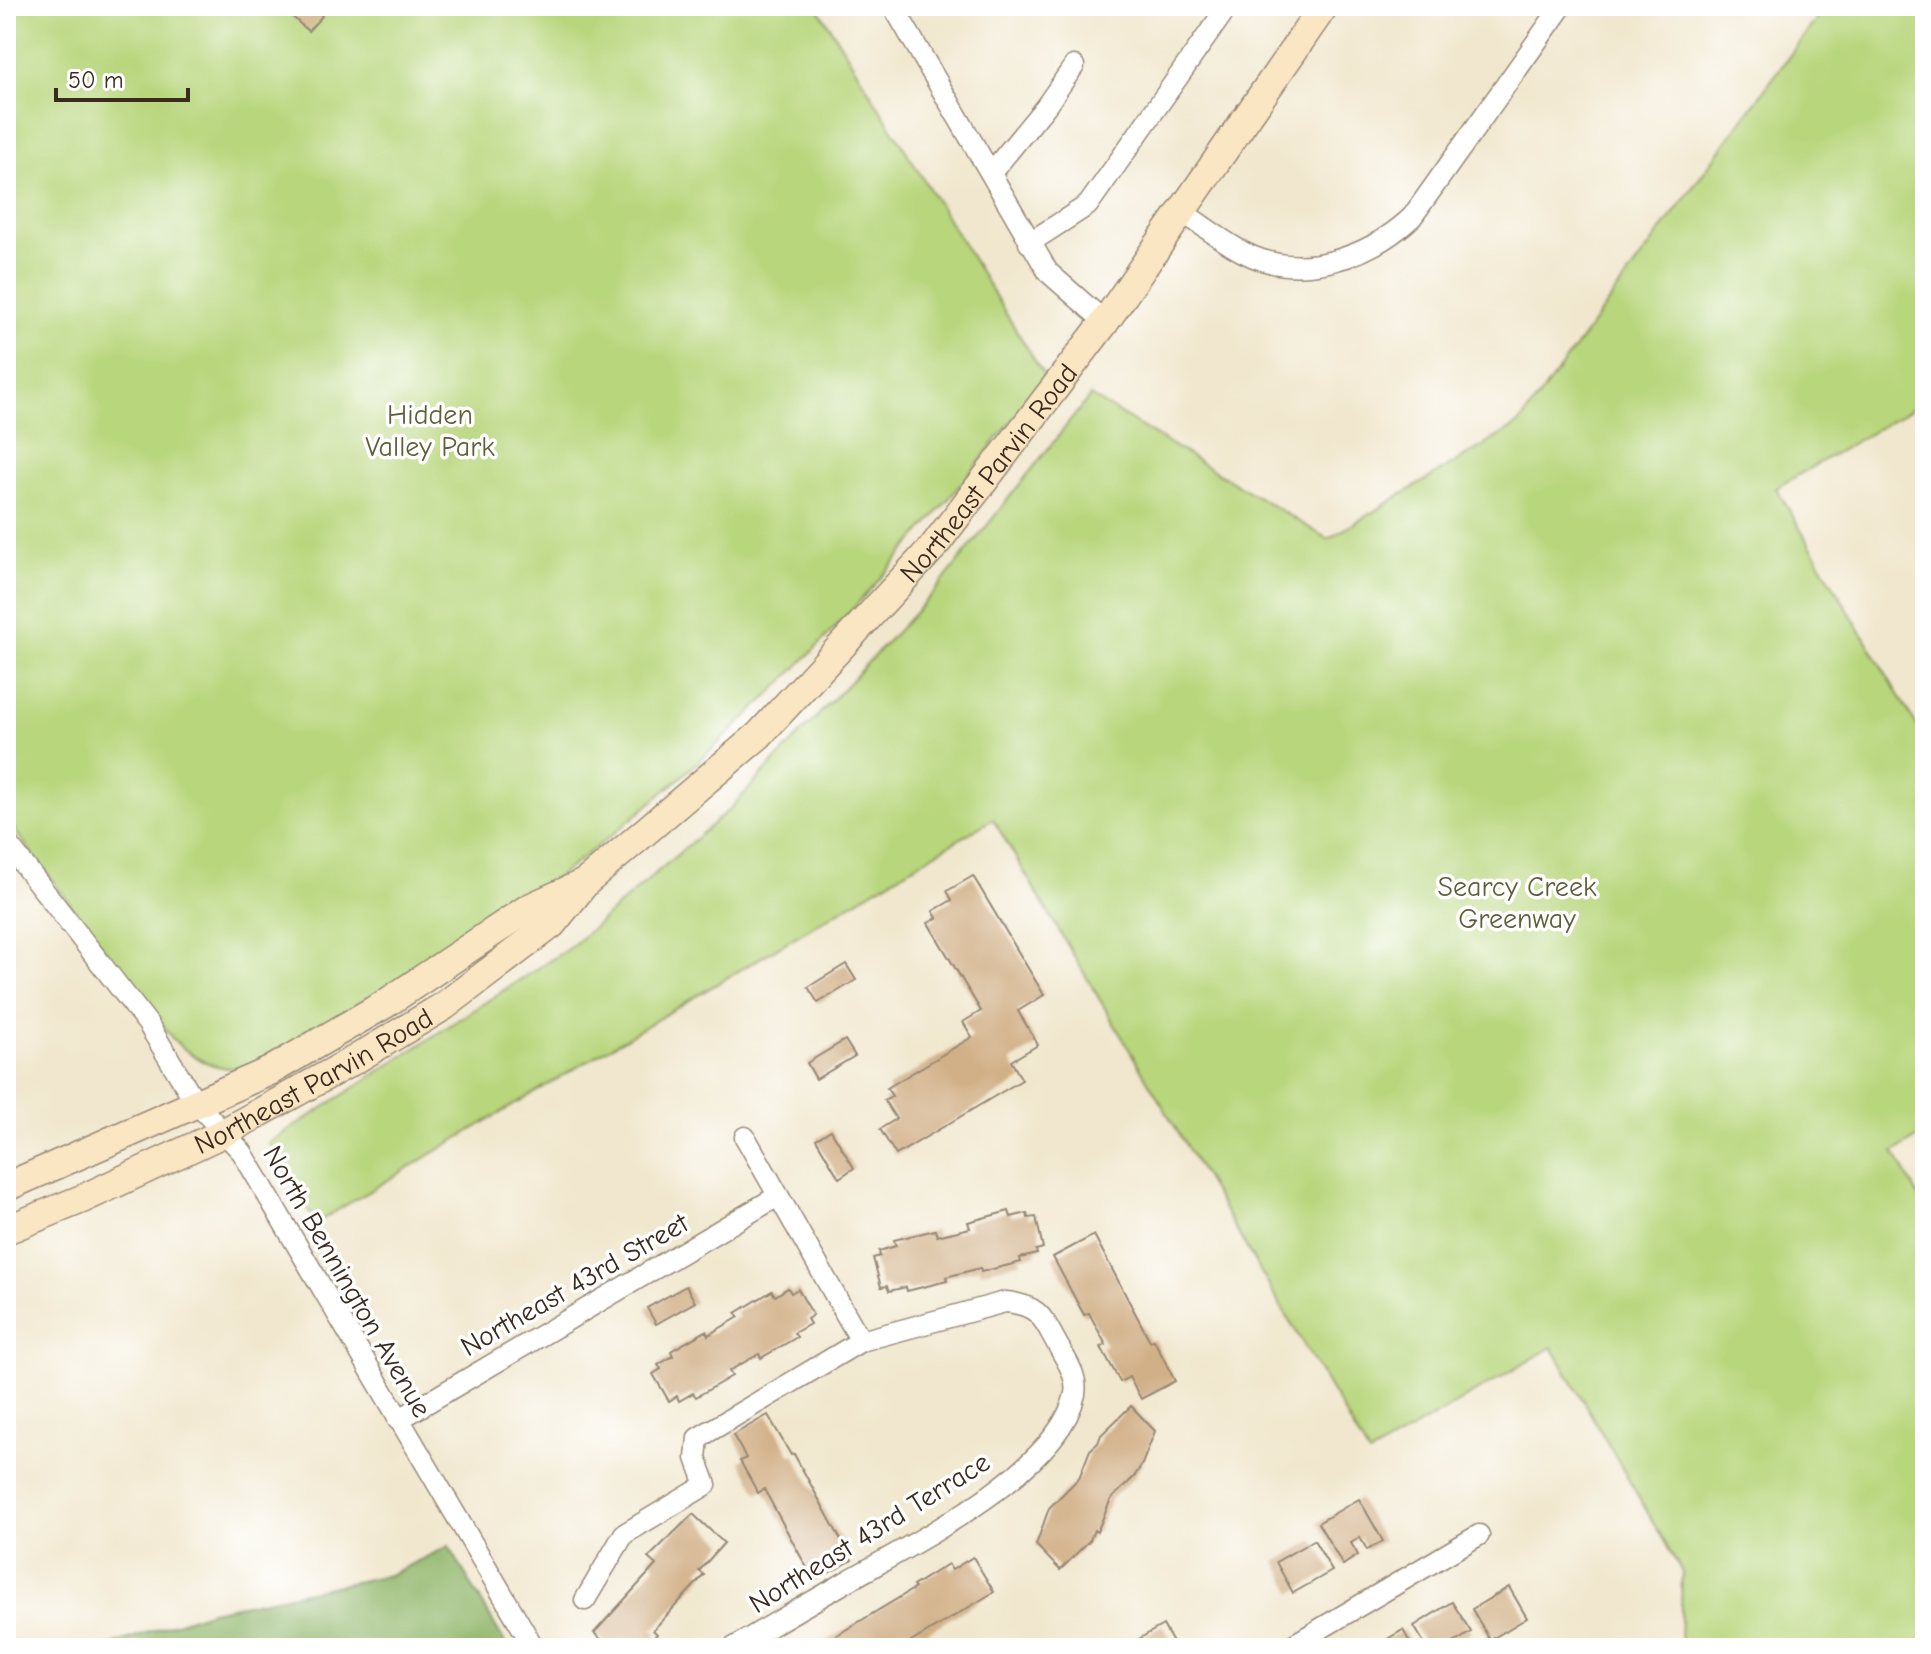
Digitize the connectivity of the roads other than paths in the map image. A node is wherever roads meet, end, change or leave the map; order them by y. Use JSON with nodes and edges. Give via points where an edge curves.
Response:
{"nodes":[{"id":1,"x":1324,"y":6,"type":"edge"},
{"id":2,"x":1562,"y":6,"type":"edge"},
{"id":3,"x":1225,"y":7,"type":"edge"},
{"id":4,"x":900,"y":9,"type":"edge"},
{"id":5,"x":1074,"y":66,"type":"dead end"},
{"id":6,"x":991,"y":173,"type":"junction"},
{"id":7,"x":1181,"y":211,"type":"junction"},
{"id":8,"x":1029,"y":243,"type":"junction"},
{"id":9,"x":1105,"y":322,"type":"junction"},
{"id":10,"x":6,"y":842,"type":"edge"},
{"id":11,"x":586,"y":882,"type":"junction"},
{"id":12,"x":196,"y":1103,"type":"junction"},
{"id":13,"x":223,"y":1133,"type":"junction"},
{"id":14,"x":745,"y":1137,"type":"dead end"},
{"id":15,"x":6,"y":1187,"type":"edge"},
{"id":16,"x":778,"y":1196,"type":"junction"},
{"id":17,"x":6,"y":1230,"type":"edge"},
{"id":18,"x":861,"y":1341,"type":"junction"},
{"id":19,"x":398,"y":1420,"type":"junction"},
{"id":20,"x":1479,"y":1535,"type":"dead end"},
{"id":21,"x":585,"y":1600,"type":"dead end"},
{"id":22,"x":534,"y":1648,"type":"edge"},
{"id":23,"x":733,"y":1648,"type":"edge"},
{"id":24,"x":1288,"y":1648,"type":"edge"}],
"edges":[{"from":1,"to":7,"type":"main road","name":"Northeast Parvin Road"},
{"from":2,"to":7,"type":"street","via":[[1412,217],[1366,251],[1313,265],[1270,262],[1244,252]]},
{"from":3,"to":8,"type":"street","via":[[1088,205]]},
{"from":4,"to":6,"type":"street"},
{"from":5,"to":6,"type":"street"},
{"from":6,"to":8,"type":"street"},
{"from":7,"to":9,"type":"main road","name":"Northeast Parvin Road"},
{"from":8,"to":9,"type":"street","via":[[1048,272]]},
{"from":9,"to":11,"type":"main road","name":"Northeast Parvin Road","via":[[924,557],[759,735]]},
{"from":10,"to":12,"type":"street","name":"North Bennington Avenue","via":[[148,1024]]},
{"from":11,"to":12,"type":"main road","name":"Northeast Parvin Road","via":[[529,908],[385,1004],[270,1071]]},
{"from":11,"to":13,"type":"main road","name":"Northeast Parvin Road","via":[[552,924],[444,1006]]},
{"from":12,"to":13,"type":"street","name":"North Bennington Avenue"},
{"from":12,"to":15,"type":"main road","name":"Northeast Parvin Road"},
{"from":13,"to":17,"type":"main road","name":"Northeast Parvin Road"},
{"from":13,"to":19,"type":"street","name":"North Bennington Avenue","via":[[242,1152]]},
{"from":14,"to":16,"type":"street"},
{"from":16,"to":18,"type":"street"},
{"from":16,"to":19,"type":"street","name":"Northeast 43rd Street"},
{"from":18,"to":21,"type":"street","name":"Northeast 43rd Terrace","via":[[698,1438],[696,1458],[706,1485],[624,1534]]},
{"from":18,"to":23,"type":"street","name":"Northeast 43rd Terrace","via":[[1005,1302],[1024,1303],[1038,1313],[1073,1372],[1076,1393],[1061,1428],[1023,1469],[970,1509]]},
{"from":19,"to":22,"type":"street","name":"North Bennington Avenue"},
{"from":20,"to":24,"type":"street"}]}
